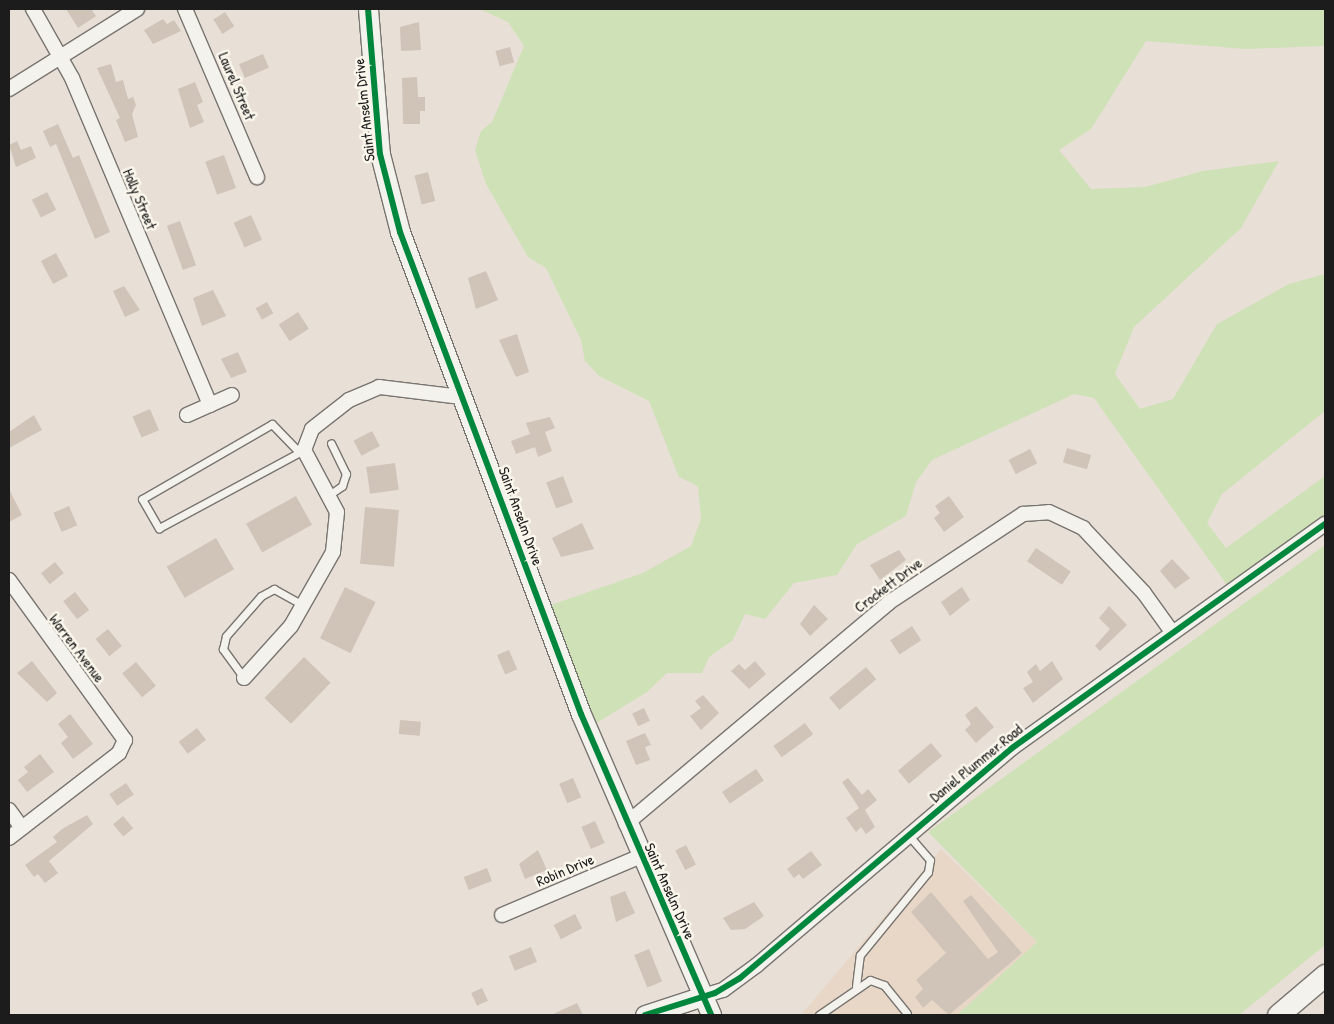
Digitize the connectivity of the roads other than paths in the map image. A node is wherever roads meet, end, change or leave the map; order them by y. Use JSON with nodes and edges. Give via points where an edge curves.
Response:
{"nodes":[{"id":1,"x":33,"y":9,"type":"edge"},
{"id":2,"x":137,"y":9,"type":"edge"},
{"id":3,"x":185,"y":9,"type":"edge"},
{"id":4,"x":368,"y":9,"type":"edge"},
{"id":5,"x":61,"y":56,"type":"junction"},
{"id":6,"x":9,"y":89,"type":"edge"},
{"id":7,"x":257,"y":177,"type":"dead end"},
{"id":8,"x":232,"y":395,"type":"dead end"},
{"id":9,"x":462,"y":397,"type":"junction"},
{"id":10,"x":210,"y":405,"type":"junction"},
{"id":11,"x":186,"y":415,"type":"dead end"},
{"id":12,"x":331,"y":443,"type":"dead end"},
{"id":13,"x":301,"y":451,"type":"junction"},
{"id":14,"x":328,"y":494,"type":"junction"},
{"id":15,"x":1325,"y":524,"type":"edge"},
{"id":16,"x":9,"y":580,"type":"edge"},
{"id":17,"x":305,"y":606,"type":"junction"},
{"id":18,"x":1172,"y":632,"type":"junction"},
{"id":19,"x":244,"y":678,"type":"joint"},
{"id":20,"x":9,"y":810,"type":"edge"},
{"id":21,"x":626,"y":824,"type":"junction"},
{"id":22,"x":22,"y":828,"type":"junction"},
{"id":23,"x":909,"y":836,"type":"junction"},
{"id":24,"x":9,"y":838,"type":"edge"},
{"id":25,"x":641,"y":856,"type":"junction"},
{"id":26,"x":502,"y":915,"type":"dead end"},
{"id":27,"x":1325,"y":975,"type":"edge"},
{"id":28,"x":856,"y":986,"type":"junction"},
{"id":29,"x":703,"y":996,"type":"junction"},
{"id":30,"x":907,"y":1013,"type":"dead end"},
{"id":31,"x":645,"y":1015,"type":"edge"},
{"id":32,"x":711,"y":1015,"type":"edge"},
{"id":33,"x":819,"y":1015,"type":"edge"},
{"id":34,"x":1278,"y":1015,"type":"edge"}],
"edges":[{"from":1,"to":5,"type":"street","name":"Holly Street"},
{"from":2,"to":5,"type":"street"},
{"from":3,"to":7,"type":"street","name":"Laurel Street"},
{"from":4,"to":9,"type":"street","name":"Saint Anselm Drive","via":[[386,185]]},
{"from":5,"to":6,"type":"street"},
{"from":5,"to":10,"type":"street","name":"Holly Street"},
{"from":8,"to":10,"type":"street"},
{"from":9,"to":13,"type":"street","via":[[402,386],[370,390],[323,417],[306,437]]},
{"from":9,"to":21,"type":"street","name":"Saint Anselm Drive","via":[[575,700]]},
{"from":10,"to":11,"type":"street"},
{"from":12,"to":14,"type":"lane","via":[[346,474],[342,486]]},
{"from":13,"to":13,"type":"lane","via":[[158,528],[142,499],[272,424]]},
{"from":13,"to":14,"type":"street"},
{"from":14,"to":17,"type":"street","via":[[337,512],[336,537],[328,565]]},
{"from":15,"to":18,"type":"street","name":"Daniel Plummer Road"},
{"from":16,"to":22,"type":"street","name":"Warren Avenue","via":[[125,740],[119,753]]},
{"from":17,"to":19,"type":"street"},
{"from":17,"to":19,"type":"lane","via":[[274,589],[261,596],[226,636],[223,649]]},
{"from":18,"to":21,"type":"street","name":"Crockett Drive","via":[[1144,593],[1083,528],[1049,512],[1023,514],[888,603]]},
{"from":18,"to":23,"type":"street","name":"Daniel Plummer Road","via":[[1012,748]]},
{"from":20,"to":22,"type":"street"},
{"from":21,"to":25,"type":"street","name":"Saint Anselm Drive"},
{"from":22,"to":24,"type":"street"},
{"from":23,"to":28,"type":"lane","via":[[930,860],[928,872],[860,955]]},
{"from":23,"to":29,"type":"street","name":"Daniel Plummer Road","via":[[751,970],[723,990]]},
{"from":25,"to":26,"type":"street","name":"Robin Drive"},
{"from":25,"to":29,"type":"street","name":"Saint Anselm Drive"},
{"from":27,"to":34,"type":"main road"},
{"from":28,"to":30,"type":"lane","via":[[870,980],[884,985]]},
{"from":28,"to":33,"type":"lane"},
{"from":29,"to":31,"type":"street","name":"Daniel Plummer Road"},
{"from":29,"to":32,"type":"street","name":"Saint Anselm Drive"}]}
